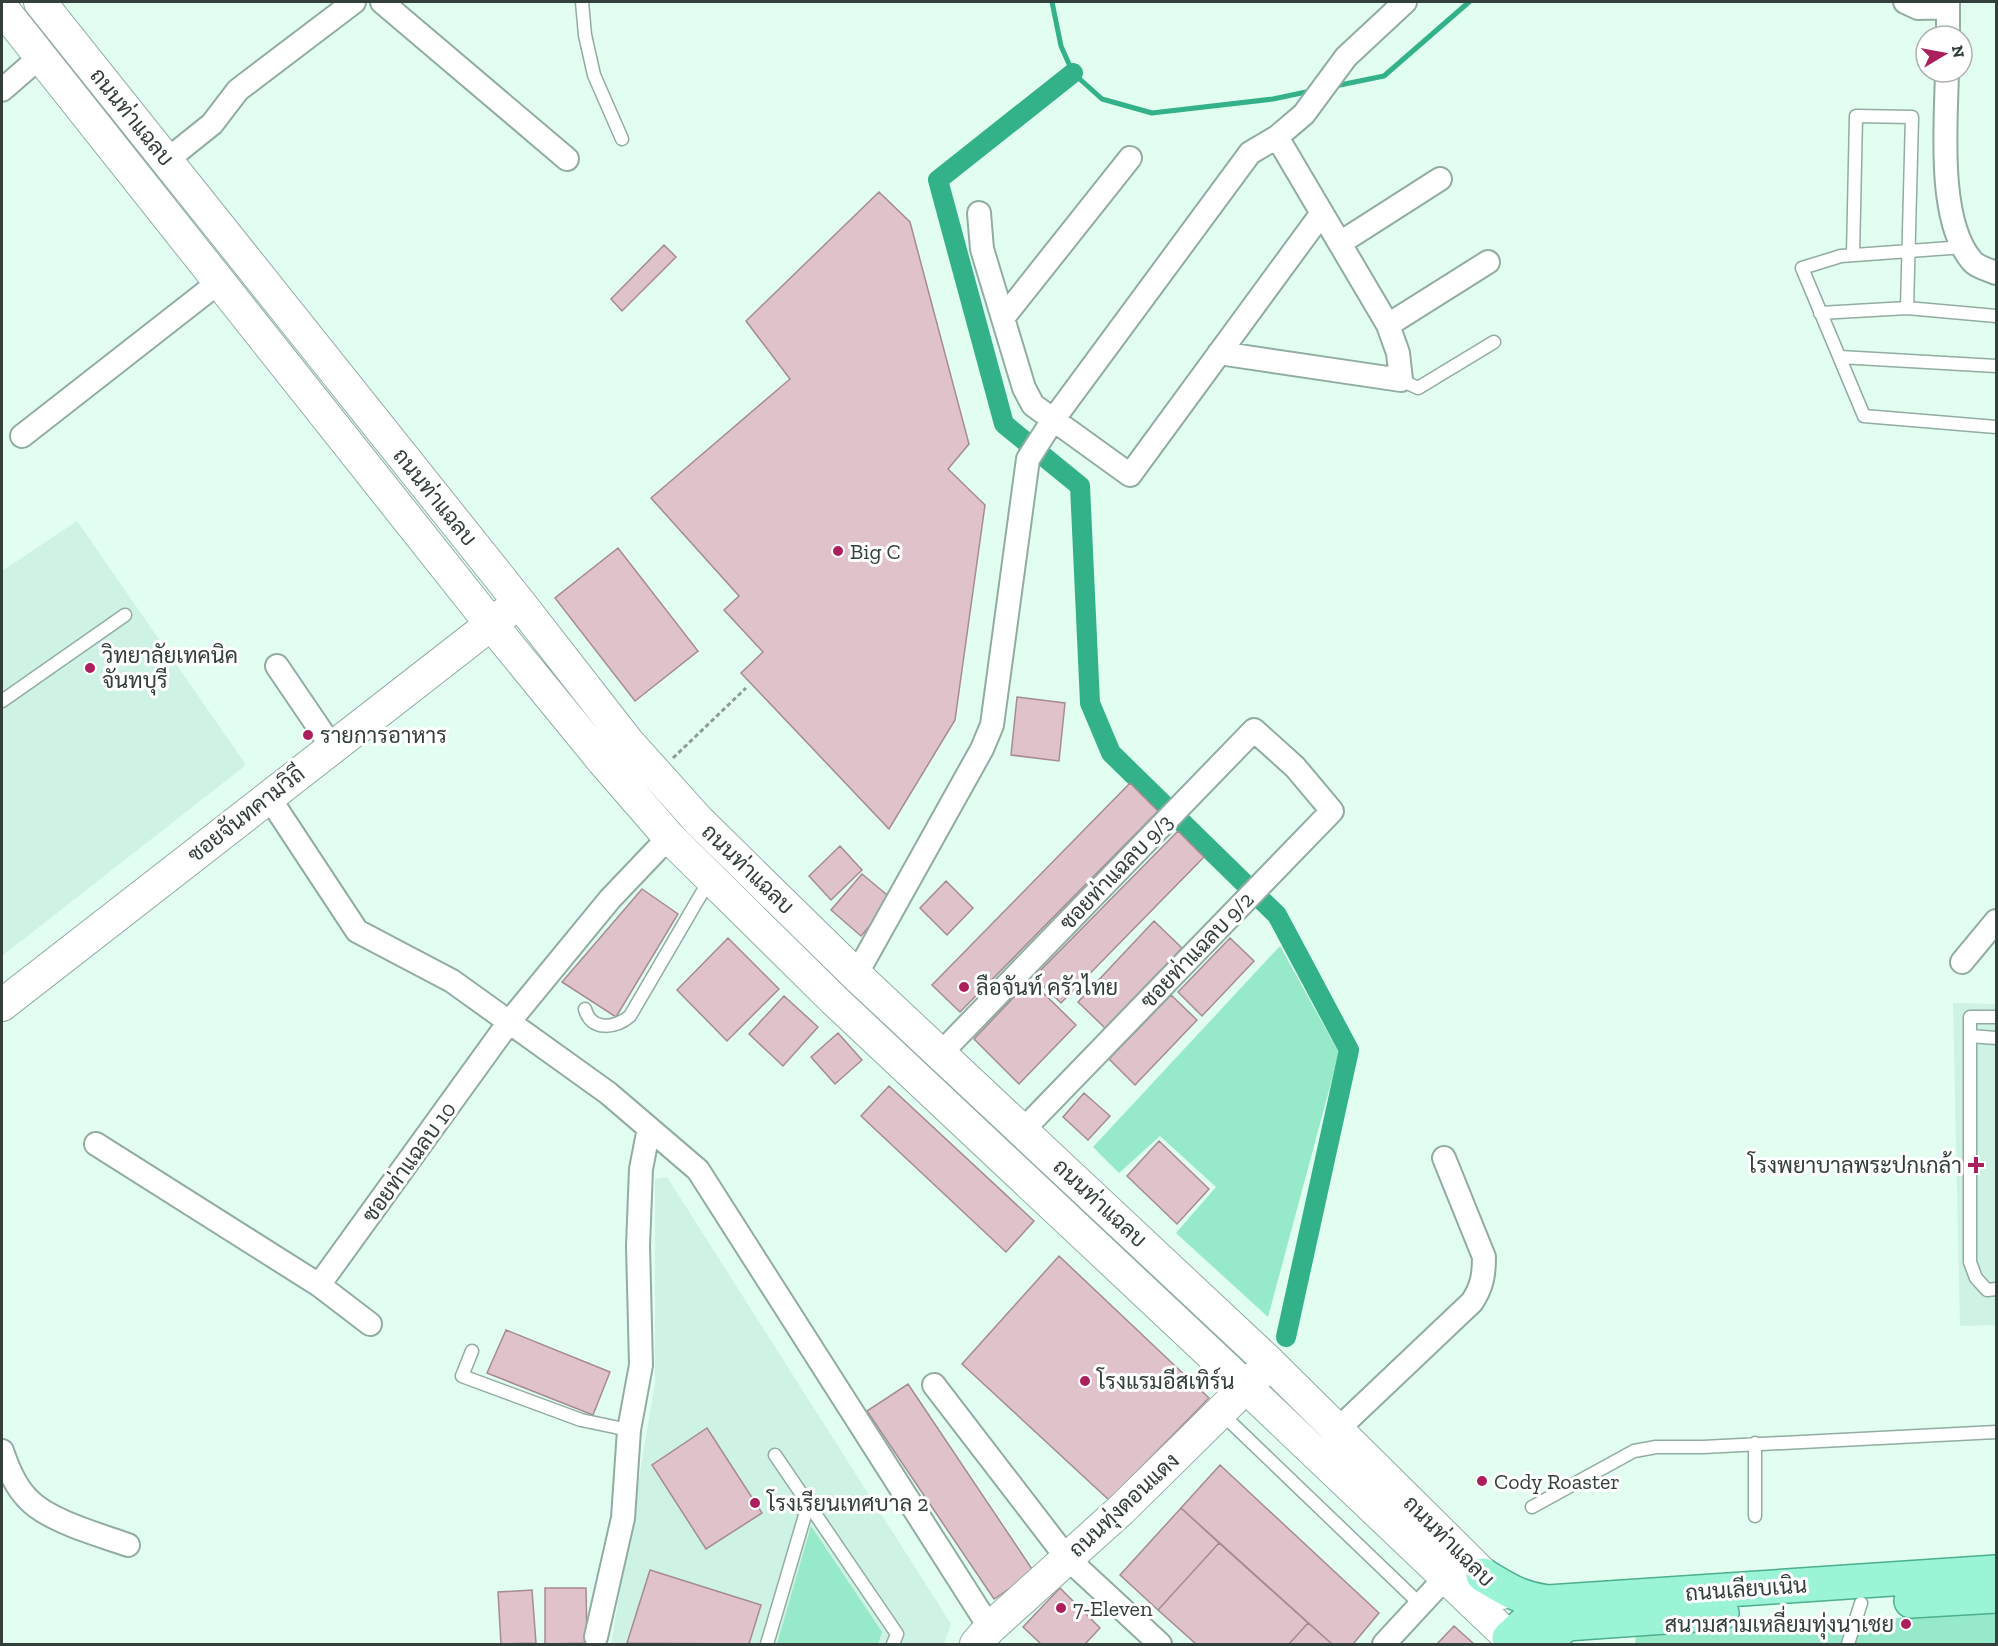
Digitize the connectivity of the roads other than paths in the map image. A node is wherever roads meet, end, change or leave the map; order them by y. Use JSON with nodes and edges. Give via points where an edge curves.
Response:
{"nodes":[{"id":1,"x":40,"y":2,"type":"edge"},
{"id":2,"x":354,"y":2,"type":"edge"},
{"id":3,"x":382,"y":2,"type":"edge"},
{"id":4,"x":582,"y":2,"type":"edge"},
{"id":5,"x":1405,"y":2,"type":"edge"},
{"id":6,"x":1905,"y":2,"type":"edge"},
{"id":7,"x":1948,"y":4,"type":"edge"},
{"id":8,"x":9,"y":7,"type":"edge"},
{"id":9,"x":1948,"y":24,"type":"edge"},
{"id":10,"x":40,"y":57,"type":"junction"},
{"id":11,"x":1947,"y":84,"type":"edge"},
{"id":12,"x":2,"y":90,"type":"edge"},
{"id":13,"x":1277,"y":137,"type":"junction"},
{"id":14,"x":622,"y":139,"type":"dead end"},
{"id":15,"x":1130,"y":158,"type":"dead end"},
{"id":16,"x":567,"y":159,"type":"dead end"},
{"id":17,"x":167,"y":160,"type":"junction"},
{"id":18,"x":1440,"y":179,"type":"dead end"},
{"id":19,"x":979,"y":213,"type":"dead end"},
{"id":20,"x":1322,"y":213,"type":"junction"},
{"id":21,"x":1340,"y":243,"type":"junction"},
{"id":22,"x":1964,"y":247,"type":"junction"},
{"id":23,"x":1909,"y":251,"type":"junction"},
{"id":24,"x":1853,"y":255,"type":"junction"},
{"id":25,"x":1488,"y":262,"type":"dead end"},
{"id":26,"x":1996,"y":273,"type":"edge"},
{"id":27,"x":219,"y":282,"type":"junction"},
{"id":28,"x":1907,"y":308,"type":"junction"},
{"id":29,"x":1821,"y":313,"type":"junction"},
{"id":30,"x":1996,"y":316,"type":"edge"},
{"id":31,"x":1004,"y":318,"type":"junction"},
{"id":32,"x":1388,"y":325,"type":"junction"},
{"id":33,"x":1494,"y":342,"type":"dead end"},
{"id":34,"x":1219,"y":353,"type":"junction"},
{"id":35,"x":1840,"y":357,"type":"junction"},
{"id":36,"x":1996,"y":366,"type":"edge"},
{"id":37,"x":1401,"y":381,"type":"junction"},
{"id":38,"x":1996,"y":427,"type":"edge"},
{"id":39,"x":1047,"y":429,"type":"junction"},
{"id":40,"x":22,"y":436,"type":"dead end"},
{"id":41,"x":519,"y":602,"type":"junction"},
{"id":42,"x":125,"y":615,"type":"dead end"},
{"id":43,"x":491,"y":624,"type":"junction"},
{"id":44,"x":277,"y":666,"type":"dead end"},
{"id":45,"x":2,"y":701,"type":"edge"},
{"id":46,"x":333,"y":747,"type":"junction"},
{"id":47,"x":1295,"y":766,"type":"joint"},
{"id":48,"x":268,"y":796,"type":"junction"},
{"id":49,"x":669,"y":837,"type":"junction"},
{"id":50,"x":710,"y":878,"type":"junction"},
{"id":51,"x":1996,"y":921,"type":"edge"},
{"id":52,"x":1962,"y":962,"type":"dead end"},
{"id":53,"x":856,"y":975,"type":"junction"},
{"id":54,"x":834,"y":1000,"type":"junction"},
{"id":55,"x":2,"y":1005,"type":"edge"},
{"id":56,"x":585,"y":1009,"type":"dead end"},
{"id":57,"x":1996,"y":1017,"type":"edge"},
{"id":58,"x":509,"y":1022,"type":"junction"},
{"id":59,"x":1970,"y":1036,"type":"junction"},
{"id":60,"x":1996,"y":1038,"type":"edge"},
{"id":61,"x":940,"y":1054,"type":"junction"},
{"id":62,"x":649,"y":1128,"type":"junction"},
{"id":63,"x":1022,"y":1131,"type":"junction"},
{"id":64,"x":96,"y":1144,"type":"dead end"},
{"id":65,"x":1444,"y":1158,"type":"dead end"},
{"id":66,"x":319,"y":1285,"type":"junction"},
{"id":67,"x":1996,"y":1289,"type":"edge"},
{"id":68,"x":370,"y":1324,"type":"dead end"},
{"id":69,"x":472,"y":1351,"type":"dead end"},
{"id":70,"x":1270,"y":1363,"type":"junction"},
{"id":71,"x":934,"y":1385,"type":"dead end"},
{"id":72,"x":1246,"y":1387,"type":"junction"},
{"id":73,"x":1220,"y":1412,"type":"junction"},
{"id":74,"x":629,"y":1430,"type":"junction"},
{"id":75,"x":1337,"y":1430,"type":"junction"},
{"id":76,"x":1996,"y":1432,"type":"edge"},
{"id":77,"x":1755,"y":1443,"type":"junction"},
{"id":78,"x":2,"y":1451,"type":"edge"},
{"id":79,"x":775,"y":1455,"type":"dead end"},
{"id":80,"x":808,"y":1505,"type":"junction"},
{"id":81,"x":1532,"y":1507,"type":"dead end"},
{"id":82,"x":1755,"y":1516,"type":"dead end"},
{"id":83,"x":128,"y":1545,"type":"dead end"},
{"id":84,"x":1067,"y":1558,"type":"junction"},
{"id":85,"x":1996,"y":1572,"type":"edge"},
{"id":86,"x":1483,"y":1575,"type":"joint"},
{"id":87,"x":1446,"y":1577,"type":"junction"},
{"id":88,"x":1996,"y":1596,"type":"edge"},
{"id":89,"x":1862,"y":1604,"type":"junction"},
{"id":90,"x":1421,"y":1605,"type":"junction"},
{"id":91,"x":1636,"y":1619,"type":"junction"},
{"id":92,"x":1536,"y":1633,"type":"edge"},
{"id":93,"x":983,"y":1636,"type":"edge"},
{"id":94,"x":596,"y":1637,"type":"dead end"},
{"id":95,"x":767,"y":1644,"type":"edge"},
{"id":96,"x":893,"y":1644,"type":"edge"},
{"id":97,"x":1160,"y":1644,"type":"edge"},
{"id":98,"x":1384,"y":1644,"type":"edge"},
{"id":99,"x":1608,"y":1644,"type":"edge"},
{"id":100,"x":1848,"y":1644,"type":"edge"}],
"edges":[{"from":1,"to":17,"type":"main road","name":"ถนนท่าแฉลบ"},
{"from":2,"to":17,"type":"street","via":[[238,90],[212,124]]},
{"from":3,"to":16,"type":"street"},
{"from":4,"to":14,"type":"lane","via":[[594,75]]},
{"from":5,"to":13,"type":"street","via":[[1346,57],[1304,114]]},
{"from":6,"to":7,"type":"street","via":[[1918,8]]},
{"from":7,"to":9,"type":"street"},
{"from":8,"to":10,"type":"main road","name":"ถนนท่าแฉลบ"},
{"from":10,"to":12,"type":"street"},
{"from":10,"to":27,"type":"main road","name":"ถนนท่าแฉลบ"},
{"from":11,"to":22,"type":"street","via":[[1946,171],[1955,234]]},
{"from":13,"to":20,"type":"street"},
{"from":13,"to":39,"type":"street","via":[[1250,153]]},
{"from":15,"to":31,"type":"street"},
{"from":17,"to":41,"type":"main road","name":"ถนนท่าแฉลบ"},
{"from":18,"to":21,"type":"street"},
{"from":19,"to":31,"type":"street","via":[[982,249]]},
{"from":20,"to":21,"type":"street"},
{"from":20,"to":34,"type":"street"},
{"from":21,"to":32,"type":"street"},
{"from":22,"to":23,"type":"lane"},
{"from":22,"to":26,"type":"street","via":[[1973,263]]},
{"from":23,"to":24,"type":"lane"},
{"from":23,"to":24,"type":"lane","via":[[1911,117],[1856,117]]},
{"from":23,"to":28,"type":"lane"},
{"from":24,"to":29,"type":"lane","via":[[1802,268]]},
{"from":25,"to":32,"type":"street"},
{"from":27,"to":40,"type":"street"},
{"from":27,"to":43,"type":"main road","name":"ถนนท่าแฉลบ"},
{"from":28,"to":29,"type":"lane"},
{"from":28,"to":30,"type":"lane"},
{"from":29,"to":35,"type":"lane"},
{"from":31,"to":39,"type":"street","via":[[1024,388]]},
{"from":32,"to":37,"type":"street","via":[[1398,353]]},
{"from":33,"to":37,"type":"lane","via":[[1418,388]]},
{"from":34,"to":37,"type":"street"},
{"from":34,"to":39,"type":"street","via":[[1130,475]]},
{"from":35,"to":36,"type":"lane"},
{"from":35,"to":38,"type":"lane","via":[[1864,416]]},
{"from":39,"to":53,"type":"street","via":[[1028,459],[992,725]]},
{"from":41,"to":43,"type":"main road","name":"ซอยจันทคามวิถี"},
{"from":41,"to":53,"type":"main road","name":"ถนนท่าแฉลบ","via":[[628,742],[699,822]]},
{"from":42,"to":45,"type":"lane"},
{"from":43,"to":46,"type":"main road","name":"ซอยจันทคามวิถี"},
{"from":43,"to":49,"type":"main road","name":"ถนนท่าแฉลบ"},
{"from":44,"to":46,"type":"street"},
{"from":46,"to":48,"type":"main road","name":"ซอยจันทคามวิถี"},
{"from":47,"to":61,"type":"street","name":"ซอยท่าแฉลบ 9/3","via":[[1254,730]]},
{"from":47,"to":63,"type":"street","name":"ซอยท่าแฉลบ 9/2","via":[[1332,811]]},
{"from":48,"to":55,"type":"main road","name":"ซอยจันทคามวิถี"},
{"from":48,"to":58,"type":"street","via":[[357,931],[452,981]]},
{"from":49,"to":50,"type":"main road","name":"ถนนท่าแฉลบ"},
{"from":49,"to":58,"type":"street","name":"ซอยท่าแฉลบ 10","via":[[610,899]]},
{"from":50,"to":54,"type":"main road","name":"ถนนท่าแฉลบ"},
{"from":50,"to":56,"type":"lane","via":[[630,1016],[616,1026],[607,1026],[592,1020]]},
{"from":51,"to":52,"type":"street"},
{"from":53,"to":54,"type":"main road"},
{"from":53,"to":61,"type":"main road","name":"ถนนท่าแฉลบ"},
{"from":54,"to":72,"type":"main road","name":"ถนนท่าแฉลบ"},
{"from":57,"to":59,"type":"lane","via":[[1970,1017]]},
{"from":58,"to":62,"type":"street","via":[[608,1093]]},
{"from":58,"to":66,"type":"street","name":"ซอยท่าแฉลบ 10"},
{"from":59,"to":60,"type":"lane"},
{"from":59,"to":67,"type":"lane","via":[[1970,1262],[1976,1278],[1987,1290]]},
{"from":61,"to":63,"type":"main road","name":"ถนนท่าแฉลบ"},
{"from":62,"to":74,"type":"street","via":[[641,1169],[638,1246],[641,1365]]},
{"from":62,"to":93,"type":"street","via":[[698,1170]]},
{"from":63,"to":70,"type":"main road","name":"ถนนท่าแฉลบ"},
{"from":64,"to":66,"type":"street"},
{"from":65,"to":75,"type":"street","via":[[1484,1257],[1480,1288],[1472,1302]]},
{"from":66,"to":68,"type":"street"},
{"from":69,"to":74,"type":"lane","via":[[462,1376],[581,1420]]},
{"from":70,"to":72,"type":"main road","name":"ถนนทุ่งดอนแดง"},
{"from":70,"to":75,"type":"main road","name":"ถนนท่าแฉลบ"},
{"from":71,"to":84,"type":"street"},
{"from":72,"to":73,"type":"main road","name":"ถนนทุ่งดอนแดง"},
{"from":72,"to":87,"type":"main road","name":"ถนนท่าแฉลบ"},
{"from":73,"to":84,"type":"main road","name":"ถนนทุ่งดอนแดง"},
{"from":73,"to":90,"type":"lane"},
{"from":74,"to":94,"type":"street","via":[[623,1518]]},
{"from":75,"to":86,"type":"main road","name":"ถนนท่าแฉลบ"},
{"from":76,"to":77,"type":"lane"},
{"from":77,"to":81,"type":"lane","via":[[1634,1451]]},
{"from":77,"to":82,"type":"lane"},
{"from":78,"to":83,"type":"street","via":[[10,1473],[39,1509]]},
{"from":79,"to":80,"type":"lane"},
{"from":80,"to":95,"type":"lane"},
{"from":80,"to":96,"type":"lane","via":[[897,1634]]},
{"from":84,"to":93,"type":"main road","name":"ถนนทุ่งดอนแดง"},
{"from":84,"to":97,"type":"street"},
{"from":85,"to":92,"type":"main road","name":"ถนนเลียบเนิน"},
{"from":86,"to":92,"type":"main road","via":[[1526,1599]]},
{"from":87,"to":90,"type":"street"},
{"from":87,"to":92,"type":"main road","name":"ถนนท่าแฉลบ"},
{"from":88,"to":89,"type":"main road","name":"ถนนเลียบเนิน"},
{"from":89,"to":91,"type":"main road","name":"ถนนเลียบเนิน"},
{"from":89,"to":100,"type":"lane"},
{"from":90,"to":98,"type":"street"},
{"from":91,"to":92,"type":"main road","name":"ถนนเลียบเนิน","via":[[1566,1624]]},
{"from":91,"to":99,"type":"main road","via":[[1618,1627]]}]}
